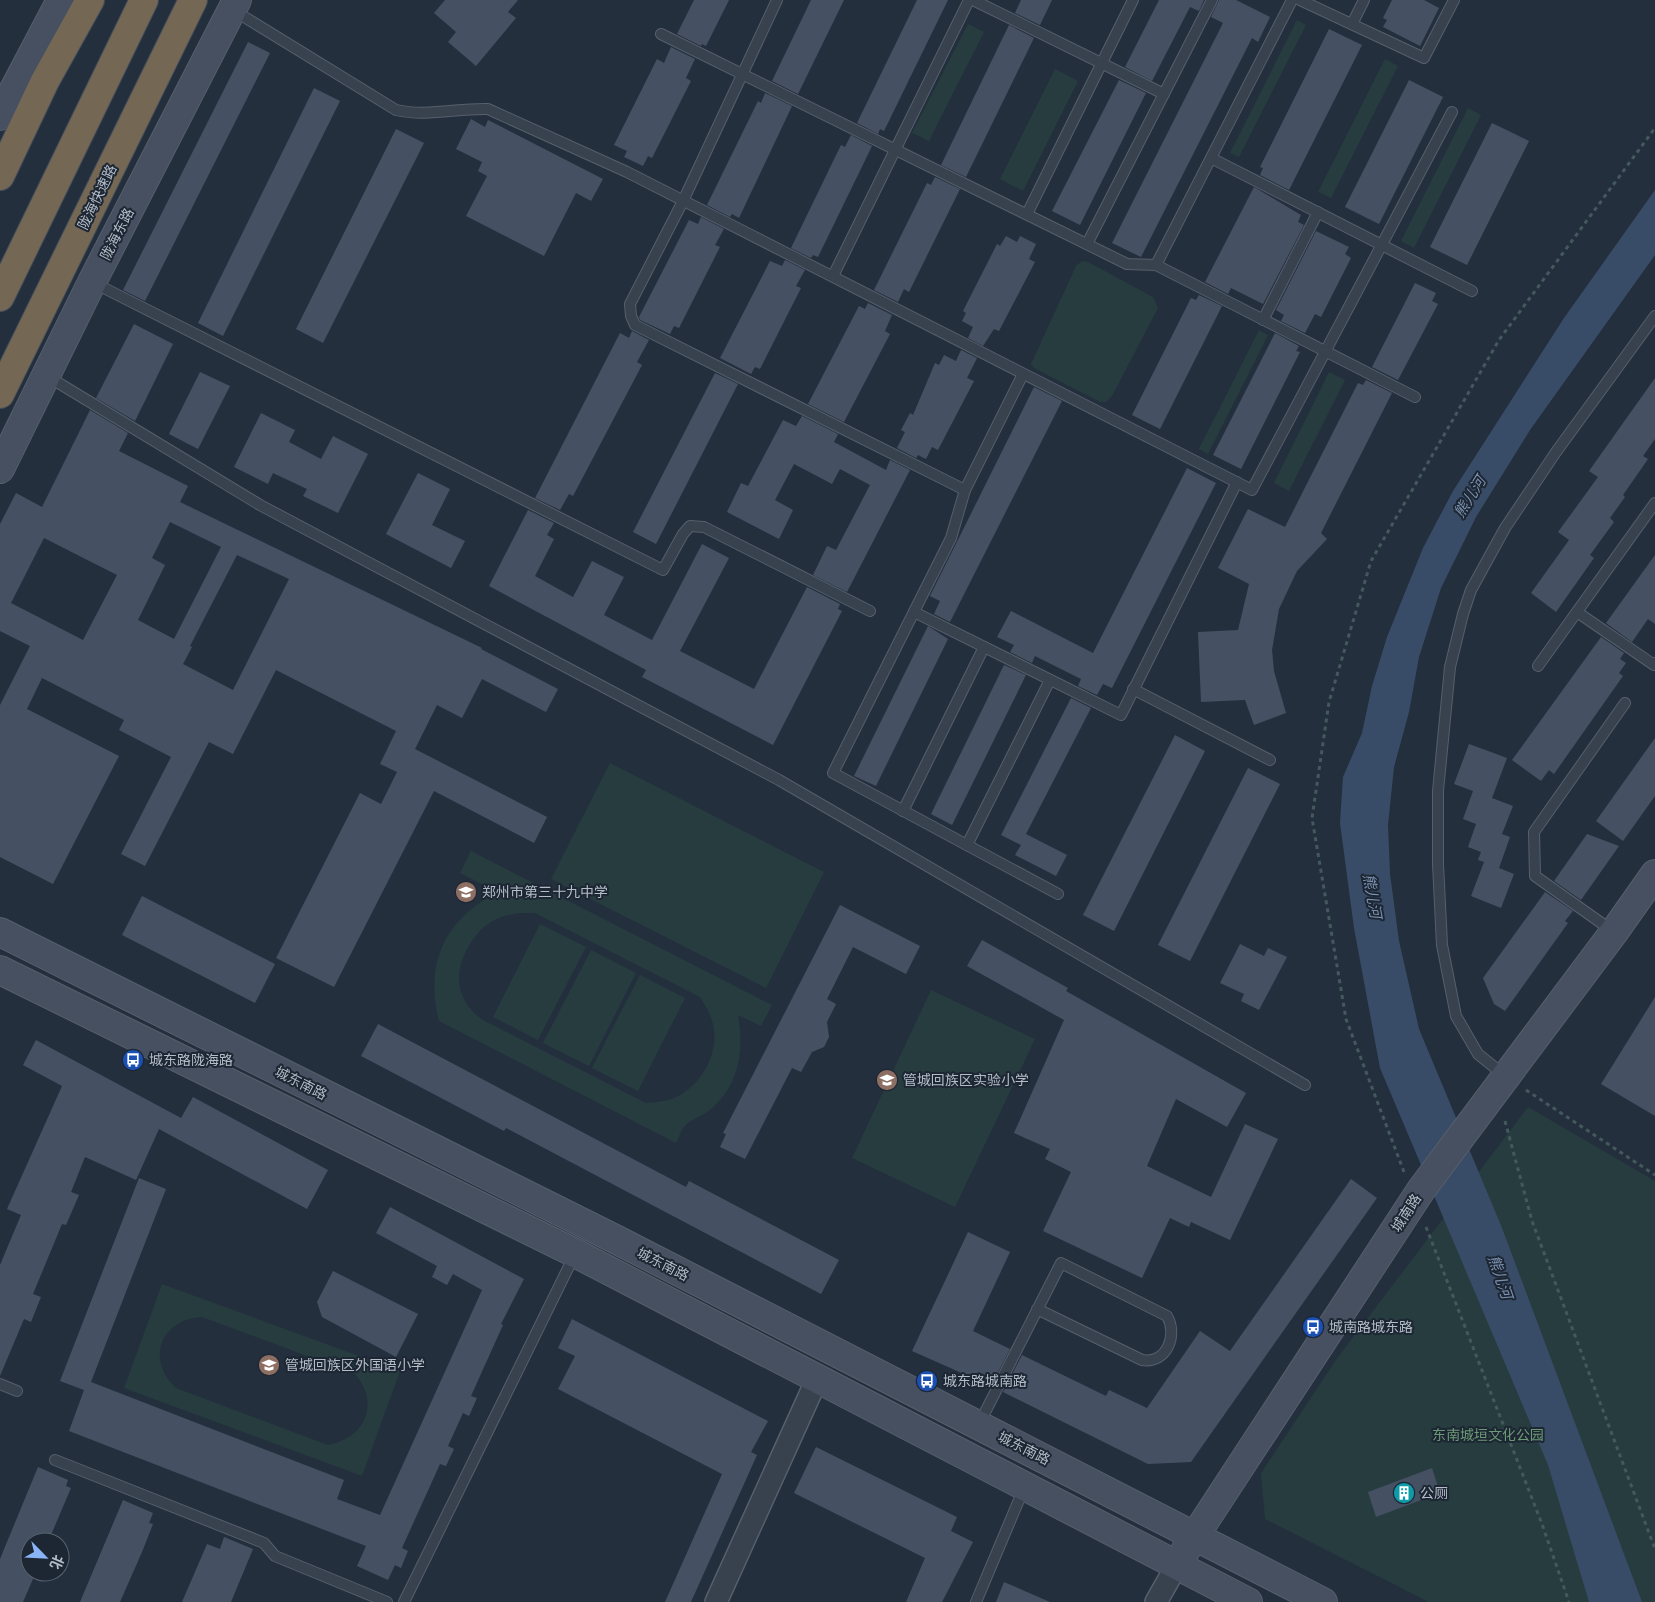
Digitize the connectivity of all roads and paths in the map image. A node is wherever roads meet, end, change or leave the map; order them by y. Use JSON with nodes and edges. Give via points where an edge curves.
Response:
{"nodes":[{"id":1,"x":61,"y":0,"type":"edge"},
{"id":2,"x":90,"y":0,"type":"edge"},
{"id":3,"x":144,"y":0,"type":"edge"},
{"id":4,"x":193,"y":0,"type":"edge"},
{"id":5,"x":778,"y":0,"type":"edge"},
{"id":6,"x":969,"y":0,"type":"edge"},
{"id":7,"x":973,"y":0,"type":"edge"},
{"id":8,"x":1133,"y":0,"type":"edge"},
{"id":9,"x":1212,"y":0,"type":"edge"},
{"id":10,"x":1292,"y":0,"type":"edge"},
{"id":11,"x":1300,"y":0,"type":"edge"},
{"id":12,"x":1364,"y":0,"type":"edge"},
{"id":13,"x":1454,"y":0,"type":"edge"},
{"id":14,"x":234,"y":5,"type":"edge"},
{"id":15,"x":1352,"y":24,"type":"junction"},
{"id":16,"x":661,"y":34,"type":"dead end"},
{"id":17,"x":1101,"y":64,"type":"junction"},
{"id":18,"x":741,"y":73,"type":"junction"},
{"id":19,"x":1164,"y":94,"type":"junction"},
{"id":20,"x":1452,"y":112,"type":"dead end"},
{"id":21,"x":0,"y":116,"type":"edge"},
{"id":22,"x":1655,"y":128,"type":"edge"},
{"id":23,"x":895,"y":148,"type":"junction"},
{"id":24,"x":1211,"y":158,"type":"junction"},
{"id":25,"x":0,"y":176,"type":"edge"},
{"id":26,"x":683,"y":201,"type":"junction"},
{"id":27,"x":1318,"y":212,"type":"junction"},
{"id":28,"x":1027,"y":214,"type":"junction"},
{"id":29,"x":1087,"y":244,"type":"junction"},
{"id":30,"x":1382,"y":245,"type":"junction"},
{"id":31,"x":1156,"y":265,"type":"junction"},
{"id":32,"x":833,"y":276,"type":"junction"},
{"id":33,"x":92,"y":282,"type":"junction"},
{"id":34,"x":1472,"y":291,"type":"dead end"},
{"id":35,"x":0,"y":297,"type":"edge"},
{"id":36,"x":1655,"y":316,"type":"edge"},
{"id":37,"x":1263,"y":320,"type":"junction"},
{"id":38,"x":1325,"y":352,"type":"junction"},
{"id":39,"x":1023,"y":374,"type":"junction"},
{"id":40,"x":45,"y":375,"type":"junction"},
{"id":41,"x":0,"y":394,"type":"edge"},
{"id":42,"x":1415,"y":397,"type":"dead end"},
{"id":43,"x":0,"y":469,"type":"edge"},
{"id":44,"x":1237,"y":482,"type":"junction"},
{"id":45,"x":965,"y":490,"type":"junction"},
{"id":46,"x":1655,"y":503,"type":"edge"},
{"id":47,"x":870,"y":611,"type":"dead end"},
{"id":48,"x":914,"y":612,"type":"junction"},
{"id":49,"x":1577,"y":612,"type":"junction"},
{"id":50,"x":984,"y":647,"type":"junction"},
{"id":51,"x":1655,"y":663,"type":"edge"},
{"id":52,"x":1538,"y":666,"type":"dead end"},
{"id":53,"x":1050,"y":680,"type":"junction"},
{"id":54,"x":1133,"y":689,"type":"junction"},
{"id":55,"x":1625,"y":703,"type":"dead end"},
{"id":56,"x":1270,"y":760,"type":"dead end"},
{"id":57,"x":903,"y":811,"type":"junction"},
{"id":58,"x":967,"y":846,"type":"junction"},
{"id":59,"x":1655,"y":874,"type":"edge"},
{"id":60,"x":1058,"y":894,"type":"dead end"},
{"id":61,"x":0,"y":932,"type":"edge"},
{"id":62,"x":1614,"y":932,"type":"junction"},
{"id":63,"x":0,"y":970,"type":"edge"},
{"id":64,"x":1501,"y":1083,"type":"junction"},
{"id":65,"x":1305,"y":1085,"type":"dead end"},
{"id":66,"x":1655,"y":1175,"type":"edge"},
{"id":67,"x":1418,"y":1195,"type":"junction"},
{"id":68,"x":575,"y":1253,"type":"junction"},
{"id":69,"x":1037,"y":1309,"type":"junction"},
{"id":70,"x":817,"y":1379,"type":"junction"},
{"id":71,"x":0,"y":1384,"type":"edge"},
{"id":72,"x":17,"y":1391,"type":"dead end"},
{"id":73,"x":978,"y":1425,"type":"junction"},
{"id":74,"x":55,"y":1460,"type":"dead end"},
{"id":75,"x":1024,"y":1487,"type":"junction"},
{"id":76,"x":1195,"y":1536,"type":"junction"},
{"id":77,"x":1655,"y":1549,"type":"edge"},
{"id":78,"x":1176,"y":1565,"type":"junction"},
{"id":79,"x":387,"y":1602,"type":"edge"},
{"id":80,"x":404,"y":1602,"type":"edge"},
{"id":81,"x":716,"y":1602,"type":"edge"},
{"id":82,"x":976,"y":1602,"type":"edge"},
{"id":83,"x":1156,"y":1602,"type":"edge"},
{"id":84,"x":1248,"y":1602,"type":"edge"},
{"id":85,"x":1323,"y":1602,"type":"edge"},
{"id":86,"x":1569,"y":1602,"type":"edge"}],
"edges":[{"from":1,"to":21,"type":"main road"},
{"from":2,"to":25,"type":"highway","via":[[45,81]]},
{"from":3,"to":35,"type":"highway"},
{"from":4,"to":41,"type":"highway","name":"陇海快速路"},
{"from":5,"to":18,"type":"lane"},
{"from":6,"to":23,"type":"lane"},
{"from":7,"to":17,"type":"lane"},
{"from":8,"to":17,"type":"lane"},
{"from":9,"to":19,"type":"lane"},
{"from":10,"to":24,"type":"lane"},
{"from":11,"to":15,"type":"lane"},
{"from":12,"to":15,"type":"lane"},
{"from":13,"to":15,"type":"lane","via":[[1424,58]]},
{"from":14,"to":26,"type":"lane","via":[[396,110],[415,114],[463,108],[488,109]]},
{"from":14,"to":33,"type":"main road","name":"陇海东路"},
{"from":16,"to":18,"type":"lane"},
{"from":17,"to":19,"type":"lane"},
{"from":17,"to":28,"type":"lane"},
{"from":18,"to":23,"type":"lane"},
{"from":18,"to":26,"type":"lane"},
{"from":19,"to":29,"type":"lane"},
{"from":20,"to":30,"type":"lane"},
{"from":22,"to":67,"type":"path","via":[[1499,340],[1371,561],[1329,702],[1312,818],[1346,1019]]},
{"from":23,"to":28,"type":"lane"},
{"from":23,"to":32,"type":"lane"},
{"from":24,"to":27,"type":"lane"},
{"from":24,"to":31,"type":"lane"},
{"from":26,"to":32,"type":"lane"},
{"from":26,"to":45,"type":"lane","via":[[630,304],[630,316],[636,325]]},
{"from":27,"to":30,"type":"lane"},
{"from":27,"to":37,"type":"lane"},
{"from":28,"to":29,"type":"lane"},
{"from":29,"to":31,"type":"lane","via":[[1127,264]]},
{"from":30,"to":34,"type":"lane"},
{"from":30,"to":38,"type":"lane"},
{"from":31,"to":37,"type":"lane"},
{"from":32,"to":39,"type":"lane"},
{"from":33,"to":40,"type":"main road","name":"陇海东路"},
{"from":33,"to":47,"type":"lane","via":[[663,570],[682,534],[690,526],[704,527]]},
{"from":36,"to":64,"type":"lane","via":[[1505,528],[1471,590],[1450,667],[1438,791],[1442,945],[1456,1016],[1478,1054]]},
{"from":37,"to":38,"type":"lane"},
{"from":38,"to":42,"type":"lane"},
{"from":38,"to":44,"type":"lane","via":[[1252,490]]},
{"from":39,"to":44,"type":"lane"},
{"from":39,"to":45,"type":"lane"},
{"from":40,"to":43,"type":"main road","name":"陇海东路"},
{"from":40,"to":65,"type":"lane","via":[[260,506],[779,780]]},
{"from":44,"to":54,"type":"lane"},
{"from":45,"to":48,"type":"lane","via":[[950,538]]},
{"from":46,"to":49,"type":"lane"},
{"from":48,"to":50,"type":"lane"},
{"from":48,"to":57,"type":"lane","via":[[833,773]]},
{"from":49,"to":51,"type":"lane"},
{"from":49,"to":52,"type":"lane"},
{"from":50,"to":53,"type":"lane"},
{"from":50,"to":57,"type":"lane"},
{"from":53,"to":54,"type":"lane","via":[[1121,715]]},
{"from":53,"to":58,"type":"lane"},
{"from":54,"to":56,"type":"lane"},
{"from":55,"to":62,"type":"lane","via":[[1534,832],[1535,876]]},
{"from":57,"to":58,"type":"lane"},
{"from":58,"to":60,"type":"lane"},
{"from":59,"to":62,"type":"main road","name":"城南路"},
{"from":61,"to":73,"type":"main road","name":"城东南路"},
{"from":62,"to":64,"type":"main road","name":"城南路"},
{"from":63,"to":68,"type":"main road"},
{"from":64,"to":66,"type":"path"},
{"from":64,"to":67,"type":"main road","name":"城南路"},
{"from":64,"to":77,"type":"path","via":[[1532,1221]]},
{"from":67,"to":76,"type":"main road","name":"城南路"},
{"from":67,"to":86,"type":"path"},
{"from":68,"to":70,"type":"main road"},
{"from":68,"to":80,"type":"lane"},
{"from":69,"to":69,"type":"lane","via":[[1061,1263],[1167,1316],[1172,1326],[1171,1338],[1160,1358],[1152,1362],[1142,1360]]},
{"from":69,"to":73,"type":"lane"},
{"from":70,"to":75,"type":"main road"},
{"from":70,"to":81,"type":"street"},
{"from":71,"to":72,"type":"lane"},
{"from":73,"to":76,"type":"main road","name":"城东南路"},
{"from":74,"to":79,"type":"lane","via":[[264,1543],[275,1556]]},
{"from":75,"to":78,"type":"main road"},
{"from":75,"to":82,"type":"lane"},
{"from":76,"to":78,"type":"main road","name":"城南路"},
{"from":76,"to":85,"type":"main road","name":"城东南路"},
{"from":78,"to":83,"type":"street"},
{"from":78,"to":84,"type":"main road"}]}
